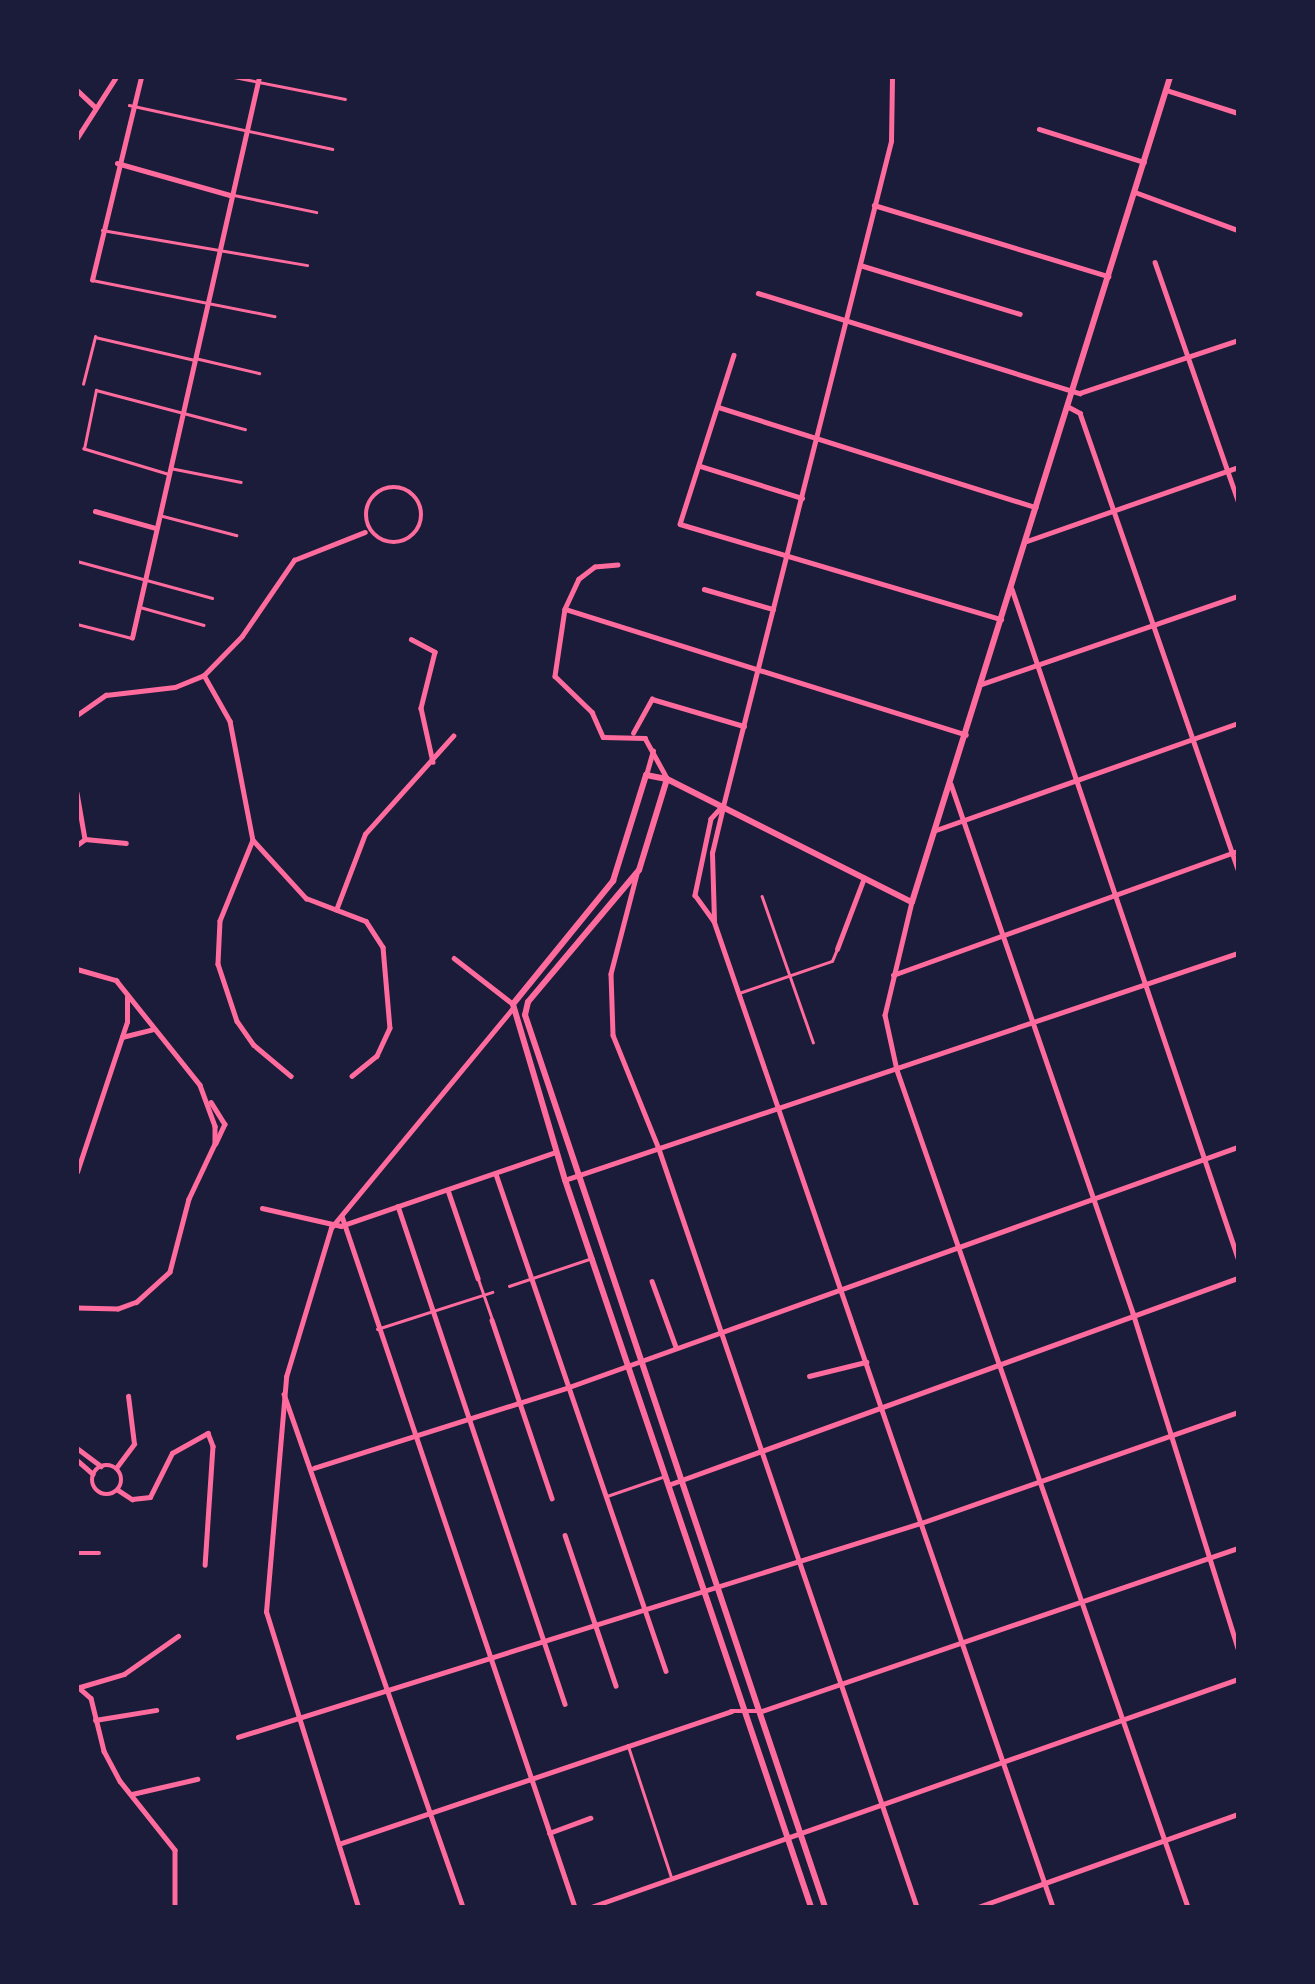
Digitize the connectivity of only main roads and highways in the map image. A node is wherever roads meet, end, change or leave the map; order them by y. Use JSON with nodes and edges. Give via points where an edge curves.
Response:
{"nodes":[{"id":1,"x":1170,"y":77,"type":"edge"},
{"id":2,"x":667,"y":779,"type":"junction"},
{"id":3,"x":540,"y":1065,"type":"junction"},
{"id":4,"x":529,"y":1069,"type":"junction"},
{"id":5,"x":811,"y":1907,"type":"edge"},
{"id":6,"x":825,"y":1907,"type":"edge"}],
"edges":[{"from":1,"to":2,"type":"main road","via":[[912,902]]},
{"from":2,"to":3,"type":"main road","via":[[639,870],[528,1002],[525,1015]]},
{"from":2,"to":4,"type":"main road","via":[[646,775],[613,881],[513,1006]]},
{"from":3,"to":4,"type":"main road"},
{"from":3,"to":6,"type":"main road"},
{"from":4,"to":5,"type":"main road"}]}
